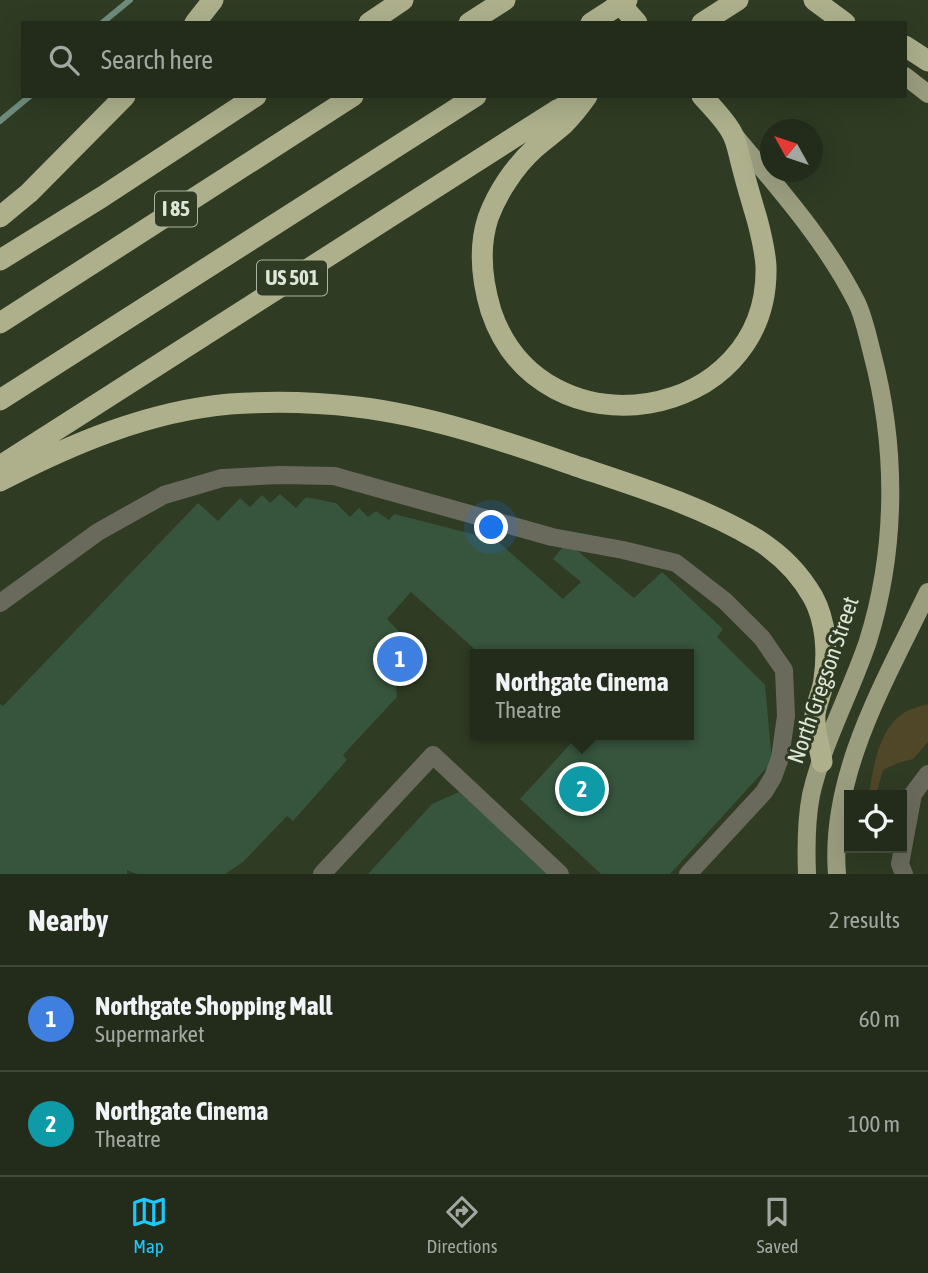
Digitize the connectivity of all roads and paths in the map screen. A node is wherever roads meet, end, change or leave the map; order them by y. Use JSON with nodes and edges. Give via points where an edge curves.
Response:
{"nodes":[{"id":1,"x":213,"y":0,"type":"edge"},
{"id":2,"x":403,"y":0,"type":"edge"},
{"id":3,"x":505,"y":0,"type":"edge"},
{"id":4,"x":617,"y":0,"type":"edge"},
{"id":5,"x":627,"y":0,"type":"edge"},
{"id":6,"x":738,"y":0,"type":"edge"},
{"id":7,"x":814,"y":0,"type":"edge"},
{"id":8,"x":197,"y":21,"type":"edge"},
{"id":9,"x":372,"y":21,"type":"edge"},
{"id":10,"x":471,"y":21,"type":"edge"},
{"id":11,"x":595,"y":21,"type":"edge"},
{"id":12,"x":636,"y":21,"type":"edge"},
{"id":13,"x":705,"y":21,"type":"edge"},
{"id":14,"x":842,"y":21,"type":"edge"},
{"id":15,"x":907,"y":47,"type":"edge"},
{"id":16,"x":928,"y":61,"type":"edge"},
{"id":17,"x":907,"y":78,"type":"edge"},
{"id":18,"x":928,"y":94,"type":"edge"},
{"id":19,"x":123,"y":98,"type":"edge"},
{"id":20,"x":253,"y":98,"type":"edge"},
{"id":21,"x":350,"y":98,"type":"edge"},
{"id":22,"x":474,"y":98,"type":"edge"},
{"id":23,"x":583,"y":98,"type":"edge"},
{"id":24,"x":585,"y":98,"type":"edge"},
{"id":25,"x":707,"y":102,"type":"edge"},
{"id":26,"x":733,"y":134,"type":"junction"},
{"id":27,"x":0,"y":217,"type":"edge"},
{"id":28,"x":0,"y":260,"type":"edge"},
{"id":29,"x":0,"y":323,"type":"edge"},
{"id":30,"x":0,"y":400,"type":"edge"},
{"id":31,"x":0,"y":466,"type":"edge"},
{"id":32,"x":0,"y":481,"type":"edge"},
{"id":33,"x":928,"y":593,"type":"edge"},
{"id":34,"x":0,"y":603,"type":"edge"},
{"id":35,"x":822,"y":762,"type":"junction"},
{"id":36,"x":928,"y":774,"type":"edge"},
{"id":37,"x":322,"y":874,"type":"edge"},
{"id":38,"x":560,"y":874,"type":"edge"},
{"id":39,"x":688,"y":874,"type":"edge"},
{"id":40,"x":807,"y":874,"type":"edge"},
{"id":41,"x":838,"y":874,"type":"edge"},
{"id":42,"x":904,"y":874,"type":"edge"}],
"edges":[{"from":1,"to":8,"type":"highway"},
{"from":2,"to":9,"type":"highway"},
{"from":3,"to":10,"type":"highway"},
{"from":4,"to":12,"type":"highway","bridge":true},
{"from":5,"to":11,"type":"highway"},
{"from":6,"to":13,"type":"highway"},
{"from":7,"to":14,"type":"highway"},
{"from":15,"to":16,"type":"highway"},
{"from":17,"to":18,"type":"main road"},
{"from":19,"to":27,"type":"highway"},
{"from":20,"to":28,"type":"highway"},
{"from":21,"to":29,"type":"highway","number":"I 85"},
{"from":22,"to":30,"type":"highway"},
{"from":23,"to":31,"type":"highway","number":"US 501","via":[[428,191]]},
{"from":24,"to":26,"type":"highway","via":[[512,173],[498,198],[484,234],[483,286],[505,340],[524,365],[572,397],[601,405],[649,404],[689,391],[730,362],[755,321],[766,266]]},
{"from":25,"to":26,"type":"highway","name":"North Gregson Street"},
{"from":26,"to":35,"type":"main road","name":"North Gregson Street","via":[[818,240],[858,305],[881,394],[890,480],[887,552],[868,640]]},
{"from":32,"to":35,"type":"highway","via":[[41,459],[134,423],[226,404],[357,407],[491,436],[701,510],[760,541],[799,576],[813,598],[825,634],[824,680],[815,716]]},
{"from":33,"to":41,"type":"main road","via":[[865,724],[842,800]]},
{"from":34,"to":39,"type":"lane","via":[[98,532],[164,495],[222,478],[334,476],[552,537],[676,563],[726,601],[762,638],[784,670],[786,716],[780,758],[764,792]]},
{"from":35,"to":40,"type":"main road","name":"North Gregson Street","via":[[811,794]]},
{"from":36,"to":42,"type":"lane","via":[[913,794],[900,864]]},
{"from":37,"to":38,"type":"lane","via":[[433,755]]}]}
